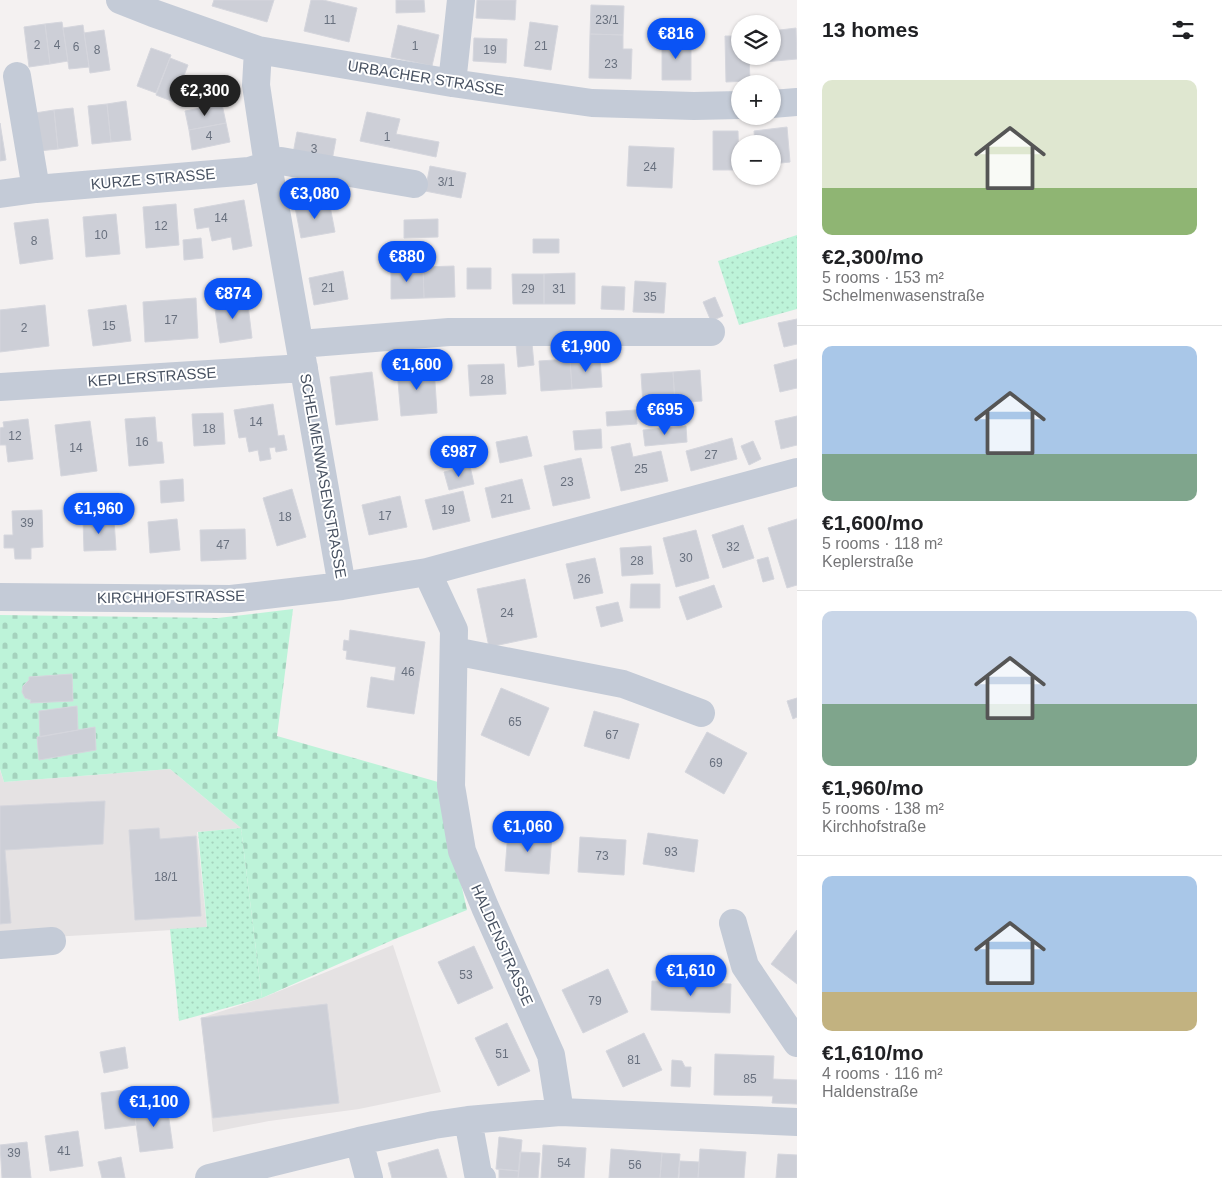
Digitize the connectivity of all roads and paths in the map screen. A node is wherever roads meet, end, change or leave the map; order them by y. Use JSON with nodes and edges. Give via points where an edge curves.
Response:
{"nodes":[{"id":1,"x":120,"y":0,"type":"edge"},
{"id":2,"x":461,"y":0,"type":"edge"},
{"id":3,"x":258,"y":50,"type":"junction"},
{"id":4,"x":17,"y":76,"type":"dead end"},
{"id":5,"x":452,"y":83,"type":"junction"},
{"id":6,"x":797,"y":102,"type":"edge"},
{"id":7,"x":781,"y":103,"type":"edge"},
{"id":8,"x":731,"y":105,"type":"edge"},
{"id":9,"x":268,"y":165,"type":"junction"},
{"id":10,"x":414,"y":184,"type":"dead end"},
{"id":11,"x":36,"y":189,"type":"junction"},
{"id":12,"x":0,"y":194,"type":"edge"},
{"id":13,"x":711,"y":332,"type":"dead end"},
{"id":14,"x":302,"y":356,"type":"junction"},
{"id":15,"x":0,"y":387,"type":"edge"},
{"id":16,"x":797,"y":472,"type":"edge"},
{"id":17,"x":427,"y":572,"type":"junction"},
{"id":18,"x":342,"y":586,"type":"junction"},
{"id":19,"x":0,"y":597,"type":"edge"},
{"id":20,"x":454,"y":650,"type":"junction"},
{"id":21,"x":701,"y":712,"type":"dead end"},
{"id":22,"x":733,"y":923,"type":"dead end"},
{"id":23,"x":52,"y":941,"type":"dead end"},
{"id":24,"x":0,"y":945,"type":"edge"},
{"id":25,"x":797,"y":1043,"type":"edge"},
{"id":26,"x":560,"y":1112,"type":"junction"},
{"id":27,"x":468,"y":1120,"type":"junction"},
{"id":28,"x":797,"y":1122,"type":"edge"},
{"id":29,"x":359,"y":1141,"type":"junction"},
{"id":30,"x":209,"y":1178,"type":"edge"},
{"id":31,"x":369,"y":1178,"type":"edge"},
{"id":32,"x":482,"y":1178,"type":"edge"}],
"edges":[{"from":1,"to":3,"type":"street","name":"URBACHER STRASSE"},
{"from":2,"to":5,"type":"street"},
{"from":3,"to":5,"type":"street","name":"URBACHER STRASSE"},
{"from":3,"to":9,"type":"street","name":"SCHELMENWASENSTRASSE","via":[[256,85]]},
{"from":4,"to":11,"type":"street"},
{"from":5,"to":8,"type":"street","name":"URBACHER STRASSE","via":[[592,103]]},
{"from":6,"to":7,"type":"street"},
{"from":9,"to":10,"type":"street","name":"KURZE STRASSE","via":[[281,161]]},
{"from":9,"to":11,"type":"street","name":"KURZE STRASSE","via":[[249,171]]},
{"from":9,"to":14,"type":"street","name":"SCHELMENWASENSTRASSE"},
{"from":11,"to":12,"type":"street","name":"KURZE STRASSE"},
{"from":13,"to":14,"type":"street","name":"KEPLERSTRASSE","via":[[449,332]]},
{"from":14,"to":15,"type":"street","name":"KEPLERSTRASSE"},
{"from":14,"to":18,"type":"street","name":"SCHELMENWASENSTRASSE"},
{"from":16,"to":17,"type":"street","name":"SCHELMENWASENSTRASSE"},
{"from":17,"to":18,"type":"street","name":"SCHELMENWASENSTRASSE"},
{"from":17,"to":20,"type":"street","name":"HALDENSTRASSE","via":[[454,630]]},
{"from":18,"to":19,"type":"street","name":"KIRCHHOFSTRASSE","via":[[231,598]]},
{"from":20,"to":21,"type":"street","via":[[623,684]]},
{"from":20,"to":26,"type":"street","name":"HALDENSTRASSE","via":[[451,786],[462,851],[551,1055]]},
{"from":22,"to":25,"type":"street","via":[[744,966]]},
{"from":23,"to":24,"type":"street"},
{"from":26,"to":27,"type":"street"},
{"from":26,"to":28,"type":"street"},
{"from":27,"to":29,"type":"street"},
{"from":27,"to":32,"type":"street","via":[[478,1174]]},
{"from":29,"to":30,"type":"street"},
{"from":29,"to":31,"type":"street"}]}
